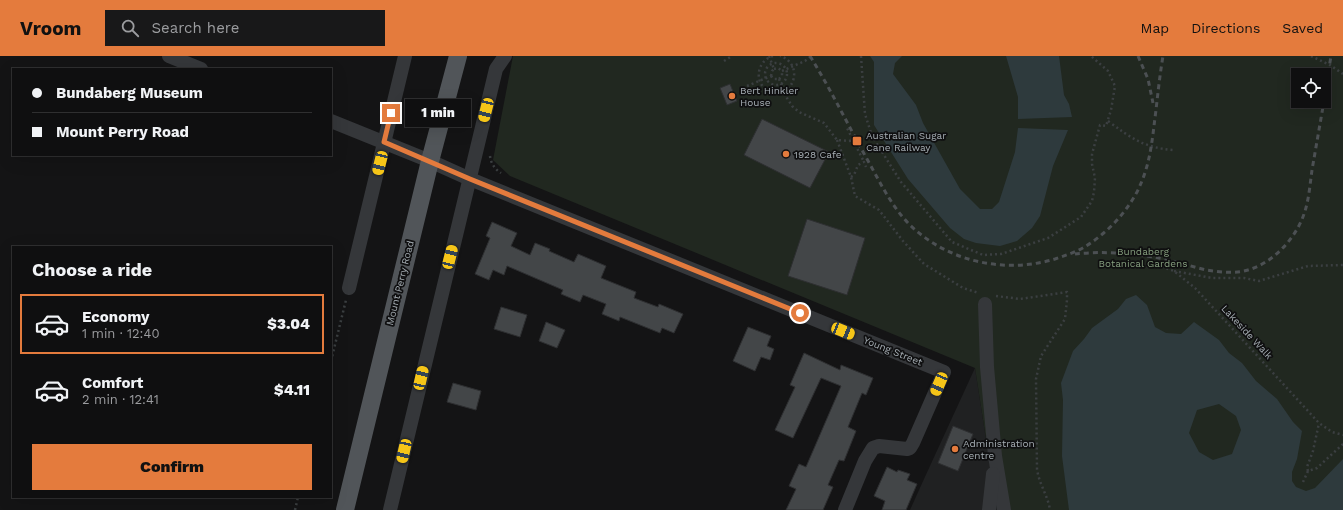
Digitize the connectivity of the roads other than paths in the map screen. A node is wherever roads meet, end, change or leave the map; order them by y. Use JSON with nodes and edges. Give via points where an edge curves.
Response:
{"nodes":[{"id":1,"x":168,"y":56,"type":"edge"},
{"id":2,"x":405,"y":56,"type":"edge"},
{"id":3,"x":458,"y":56,"type":"edge"},
{"id":4,"x":505,"y":56,"type":"edge"},
{"id":5,"x":198,"y":68,"type":"edge"},
{"id":6,"x":332,"y":121,"type":"edge"},
{"id":7,"x":384,"y":142,"type":"junction"},
{"id":8,"x":430,"y":161,"type":"junction"},
{"id":9,"x":470,"y":179,"type":"junction"},
{"id":10,"x":349,"y":288,"type":"road end"},
{"id":11,"x":986,"y":298,"type":"road end"},
{"id":12,"x":994,"y":456,"type":"junction"},
{"id":13,"x":345,"y":510,"type":"edge"},
{"id":14,"x":390,"y":510,"type":"edge"},
{"id":15,"x":845,"y":510,"type":"edge"},
{"id":16,"x":989,"y":510,"type":"edge"},
{"id":17,"x":1004,"y":510,"type":"edge"}],
"edges":[{"from":1,"to":5,"type":"street"},
{"from":2,"to":7,"type":"street"},
{"from":3,"to":8,"type":"main road","name":"Mount Perry Road"},
{"from":4,"to":9,"type":"street","via":[[496,69]]},
{"from":6,"to":7,"type":"street","name":"Young Street"},
{"from":7,"to":8,"type":"street","name":"Young Street"},
{"from":7,"to":10,"type":"street"},
{"from":8,"to":9,"type":"street","name":"Young Street"},
{"from":8,"to":13,"type":"main road","name":"Mount Perry Road"},
{"from":9,"to":14,"type":"street"},
{"from":9,"to":15,"type":"street","name":"Young Street","via":[[944,372],[910,448],[873,448]]},
{"from":11,"to":12,"type":"street","via":[[987,368]]},
{"from":12,"to":16,"type":"street"},
{"from":12,"to":17,"type":"street"}]}
